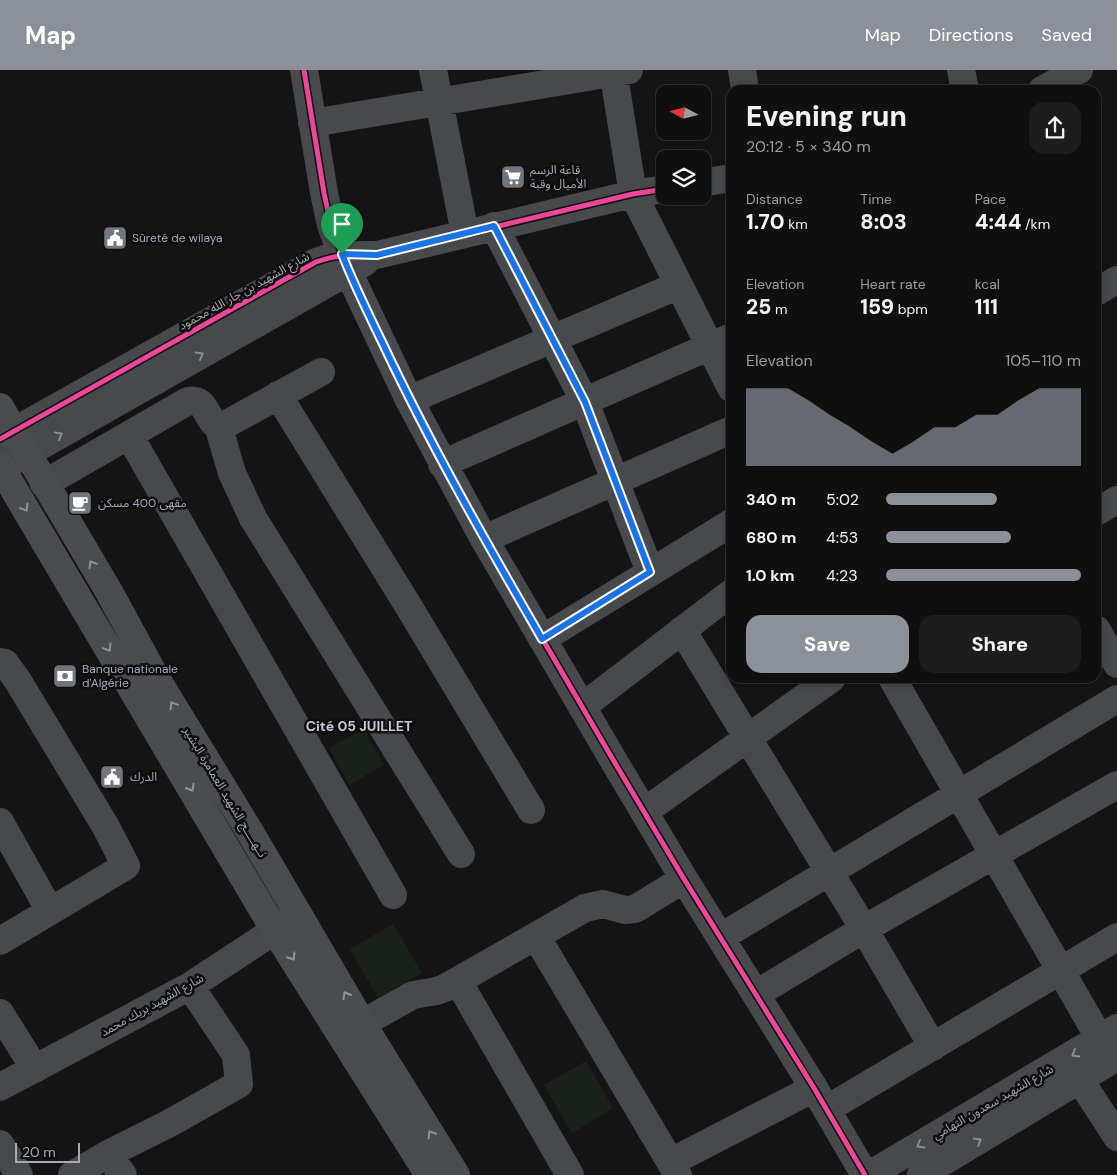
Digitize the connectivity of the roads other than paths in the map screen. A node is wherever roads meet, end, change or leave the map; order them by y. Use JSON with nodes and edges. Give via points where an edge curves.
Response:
{"nodes":[{"id":1,"x":304,"y":70,"type":"edge"},
{"id":2,"x":433,"y":70,"type":"edge"},
{"id":3,"x":742,"y":70,"type":"edge"},
{"id":4,"x":961,"y":70,"type":"edge"},
{"id":5,"x":1079,"y":70,"type":"edge"},
{"id":6,"x":619,"y":71,"type":"edge"},
{"id":7,"x":744,"y":85,"type":"edge"},
{"id":8,"x":965,"y":85,"type":"edge"},
{"id":9,"x":1051,"y":85,"type":"edge"},
{"id":10,"x":440,"y":102,"type":"junction"},
{"id":11,"x":312,"y":123,"type":"junction"},
{"id":12,"x":726,"y":179,"type":"edge"},
{"id":13,"x":711,"y":181,"type":"edge"},
{"id":14,"x":656,"y":190,"type":"edge"},
{"id":15,"x":634,"y":194,"type":"junction"},
{"id":16,"x":494,"y":226,"type":"junction"},
{"id":17,"x":465,"y":234,"type":"junction"},
{"id":18,"x":345,"y":263,"type":"junction"},
{"id":19,"x":1117,"y":280,"type":"edge"},
{"id":20,"x":679,"y":285,"type":"junction"},
{"id":21,"x":1101,"y":289,"type":"edge"},
{"id":22,"x":553,"y":340,"type":"junction"},
{"id":23,"x":721,"y":342,"type":"edge"},
{"id":24,"x":726,"y":365,"type":"edge"},
{"id":25,"x":321,"y":372,"type":"dead end"},
{"id":26,"x":278,"y":395,"type":"junction"},
{"id":27,"x":409,"y":400,"type":"junction"},
{"id":28,"x":585,"y":402,"type":"junction"},
{"id":29,"x":0,"y":407,"type":"edge"},
{"id":30,"x":218,"y":425,"type":"junction"},
{"id":31,"x":726,"y":432,"type":"edge"},
{"id":32,"x":129,"y":435,"type":"junction"},
{"id":33,"x":13,"y":441,"type":"edge"},
{"id":34,"x":442,"y":464,"type":"junction"},
{"id":35,"x":0,"y":467,"type":"edge"},
{"id":36,"x":615,"y":481,"type":"junction"},
{"id":37,"x":44,"y":484,"type":"junction"},
{"id":38,"x":1117,"y":500,"type":"edge"},
{"id":39,"x":1101,"y":509,"type":"edge"},
{"id":40,"x":726,"y":526,"type":"edge"},
{"id":41,"x":484,"y":539,"type":"junction"},
{"id":42,"x":650,"y":572,"type":"junction"},
{"id":43,"x":726,"y":597,"type":"edge"},
{"id":44,"x":682,"y":630,"type":"junction"},
{"id":45,"x":1101,"y":637,"type":"edge"},
{"id":46,"x":542,"y":639,"type":"junction"},
{"id":47,"x":1115,"y":658,"type":"edge"},
{"id":48,"x":0,"y":662,"type":"edge"},
{"id":49,"x":825,"y":683,"type":"edge"},
{"id":50,"x":895,"y":683,"type":"edge"},
{"id":51,"x":1117,"y":699,"type":"edge"},
{"id":52,"x":582,"y":707,"type":"junction"},
{"id":53,"x":747,"y":737,"type":"junction"},
{"id":54,"x":1117,"y":785,"type":"edge"},
{"id":55,"x":960,"y":795,"type":"junction"},
{"id":56,"x":531,"y":810,"type":"dead end"},
{"id":57,"x":644,"y":811,"type":"junction"},
{"id":58,"x":0,"y":822,"type":"edge"},
{"id":59,"x":461,"y":854,"type":"dead end"},
{"id":60,"x":994,"y":856,"type":"junction"},
{"id":61,"x":829,"y":872,"type":"junction"},
{"id":62,"x":684,"y":879,"type":"junction"},
{"id":63,"x":393,"y":896,"type":"dead end"},
{"id":64,"x":50,"y":911,"type":"junction"},
{"id":65,"x":298,"y":915,"type":"junction"},
{"id":66,"x":274,"y":929,"type":"junction"},
{"id":67,"x":864,"y":929,"type":"junction"},
{"id":68,"x":536,"y":936,"type":"junction"},
{"id":69,"x":721,"y":937,"type":"junction"},
{"id":70,"x":1117,"y":937,"type":"edge"},
{"id":71,"x":0,"y":941,"type":"edge"},
{"id":72,"x":1061,"y":970,"type":"junction"},
{"id":73,"x":458,"y":982,"type":"junction"},
{"id":74,"x":190,"y":986,"type":"junction"},
{"id":75,"x":756,"y":994,"type":"junction"},
{"id":76,"x":0,"y":1013,"type":"edge"},
{"id":77,"x":363,"y":1023,"type":"junction"},
{"id":78,"x":1111,"y":1041,"type":"edge"},
{"id":79,"x":933,"y":1047,"type":"junction"},
{"id":80,"x":36,"y":1069,"type":"junction"},
{"id":81,"x":1080,"y":1080,"type":"junction"},
{"id":82,"x":0,"y":1087,"type":"edge"},
{"id":83,"x":820,"y":1099,"type":"junction"},
{"id":84,"x":1117,"y":1138,"type":"edge"},
{"id":85,"x":0,"y":1144,"type":"edge"},
{"id":86,"x":116,"y":1164,"type":"edge"},
{"id":87,"x":674,"y":1169,"type":"edge"},
{"id":88,"x":19,"y":1175,"type":"edge"},
{"id":89,"x":72,"y":1175,"type":"edge"},
{"id":90,"x":429,"y":1175,"type":"edge"},
{"id":91,"x":456,"y":1175,"type":"edge"},
{"id":92,"x":570,"y":1175,"type":"edge"},
{"id":93,"x":867,"y":1175,"type":"edge"},
{"id":94,"x":921,"y":1175,"type":"edge"}],
"edges":[{"from":1,"to":11,"type":"street"},
{"from":2,"to":10,"type":"street"},
{"from":3,"to":7,"type":"street"},
{"from":4,"to":8,"type":"street"},
{"from":5,"to":9,"type":"street"},
{"from":6,"to":10,"type":"street"},
{"from":6,"to":15,"type":"street"},
{"from":10,"to":11,"type":"street"},
{"from":10,"to":17,"type":"street"},
{"from":11,"to":18,"type":"street","via":[[328,209]]},
{"from":12,"to":13,"type":"street"},
{"from":14,"to":15,"type":"street"},
{"from":15,"to":16,"type":"street"},
{"from":15,"to":20,"type":"street"},
{"from":16,"to":17,"type":"street"},
{"from":16,"to":22,"type":"street"},
{"from":17,"to":18,"type":"street"},
{"from":18,"to":27,"type":"street"},
{"from":18,"to":33,"type":"street"},
{"from":19,"to":21,"type":"street"},
{"from":20,"to":22,"type":"street"},
{"from":20,"to":23,"type":"street"},
{"from":22,"to":27,"type":"street"},
{"from":22,"to":28,"type":"street"},
{"from":23,"to":24,"type":"street"},
{"from":23,"to":28,"type":"street"},
{"from":25,"to":26,"type":"street"},
{"from":26,"to":30,"type":"street","via":[[228,424]]},
{"from":26,"to":56,"type":"street"},
{"from":27,"to":34,"type":"street"},
{"from":28,"to":34,"type":"street"},
{"from":28,"to":36,"type":"street"},
{"from":29,"to":33,"type":"main road","name":"نــهـــــج الشهيد العمامرة البشير"},
{"from":30,"to":32,"type":"street","via":[[211,420],[203,405],[193,400]]},
{"from":30,"to":59,"type":"street","via":[[232,473],[253,518]]},
{"from":31,"to":36,"type":"street"},
{"from":32,"to":37,"type":"street"},
{"from":32,"to":63,"type":"street"},
{"from":33,"to":35,"type":"street"},
{"from":33,"to":37,"type":"main road","name":"نــهـــــج الشهيد العمامرة البشير"},
{"from":34,"to":41,"type":"street"},
{"from":35,"to":66,"type":"main road","one_way":true},
{"from":36,"to":41,"type":"street"},
{"from":36,"to":42,"type":"street"},
{"from":65,"to":37,"type":"main road","name":"نــهـــــج الشهيد العمامرة البشير","one_way":true},
{"from":38,"to":39,"type":"street"},
{"from":40,"to":42,"type":"street"},
{"from":41,"to":46,"type":"street"},
{"from":42,"to":46,"type":"street"},
{"from":43,"to":44,"type":"street"},
{"from":44,"to":52,"type":"street"},
{"from":44,"to":53,"type":"street"},
{"from":45,"to":47,"type":"street"},
{"from":46,"to":52,"type":"street"},
{"from":48,"to":64,"type":"street","via":[[5,663],[18,682],[126,866]]},
{"from":49,"to":53,"type":"street"},
{"from":50,"to":55,"type":"street"},
{"from":51,"to":55,"type":"street"},
{"from":52,"to":57,"type":"street"},
{"from":53,"to":57,"type":"street"},
{"from":53,"to":61,"type":"street"},
{"from":54,"to":60,"type":"street"},
{"from":55,"to":60,"type":"street"},
{"from":55,"to":61,"type":"street"},
{"from":57,"to":62,"type":"street"},
{"from":58,"to":64,"type":"street"},
{"from":60,"to":67,"type":"street"},
{"from":60,"to":72,"type":"street"},
{"from":61,"to":67,"type":"street"},
{"from":61,"to":69,"type":"street"},
{"from":62,"to":68,"type":"street","via":[[635,909],[625,910],[603,904],[591,906]]},
{"from":62,"to":69,"type":"street"},
{"from":64,"to":71,"type":"street"},
{"from":65,"to":66,"type":"street","name":"شارع الشهيد بريك محمد"},
{"from":77,"to":65,"type":"main road","name":"نــهـــــج الشهيد العمامرة البشير","one_way":true},
{"from":66,"to":74,"type":"street","name":"شارع الشهيد بريك محمد"},
{"from":66,"to":90,"type":"main road","one_way":true},
{"from":67,"to":75,"type":"street"},
{"from":67,"to":79,"type":"street"},
{"from":68,"to":73,"type":"street"},
{"from":68,"to":87,"type":"street"},
{"from":69,"to":75,"type":"street"},
{"from":70,"to":72,"type":"street"},
{"from":72,"to":78,"type":"street"},
{"from":72,"to":79,"type":"street"},
{"from":73,"to":77,"type":"street","via":[[441,990],[414,995]]},
{"from":73,"to":92,"type":"street"},
{"from":74,"to":80,"type":"street","name":"شارع الشهيد بريك محمد"},
{"from":74,"to":86,"type":"street","via":[[236,1055],[240,1084],[170,1124]]},
{"from":75,"to":83,"type":"street"},
{"from":76,"to":80,"type":"street"},
{"from":91,"to":77,"type":"main road","name":"نــهـــــج الشهيد العمامرة البشير","one_way":true},
{"from":78,"to":81,"type":"street","name":"شارع الشهيد سعدون التهامي"},
{"from":78,"to":93,"type":"street","name":"شارع الشهيد سعدون التهامي","one_way":true},
{"from":79,"to":83,"type":"street"},
{"from":80,"to":82,"type":"street","name":"شارع الشهيد بريك محمد"},
{"from":81,"to":84,"type":"street"},
{"from":94,"to":81,"type":"street","name":"شارع الشهيد سعدون التهامي","one_way":true},
{"from":83,"to":87,"type":"street"},
{"from":83,"to":93,"type":"street"},
{"from":85,"to":88,"type":"street"},
{"from":86,"to":89,"type":"street"}]}
